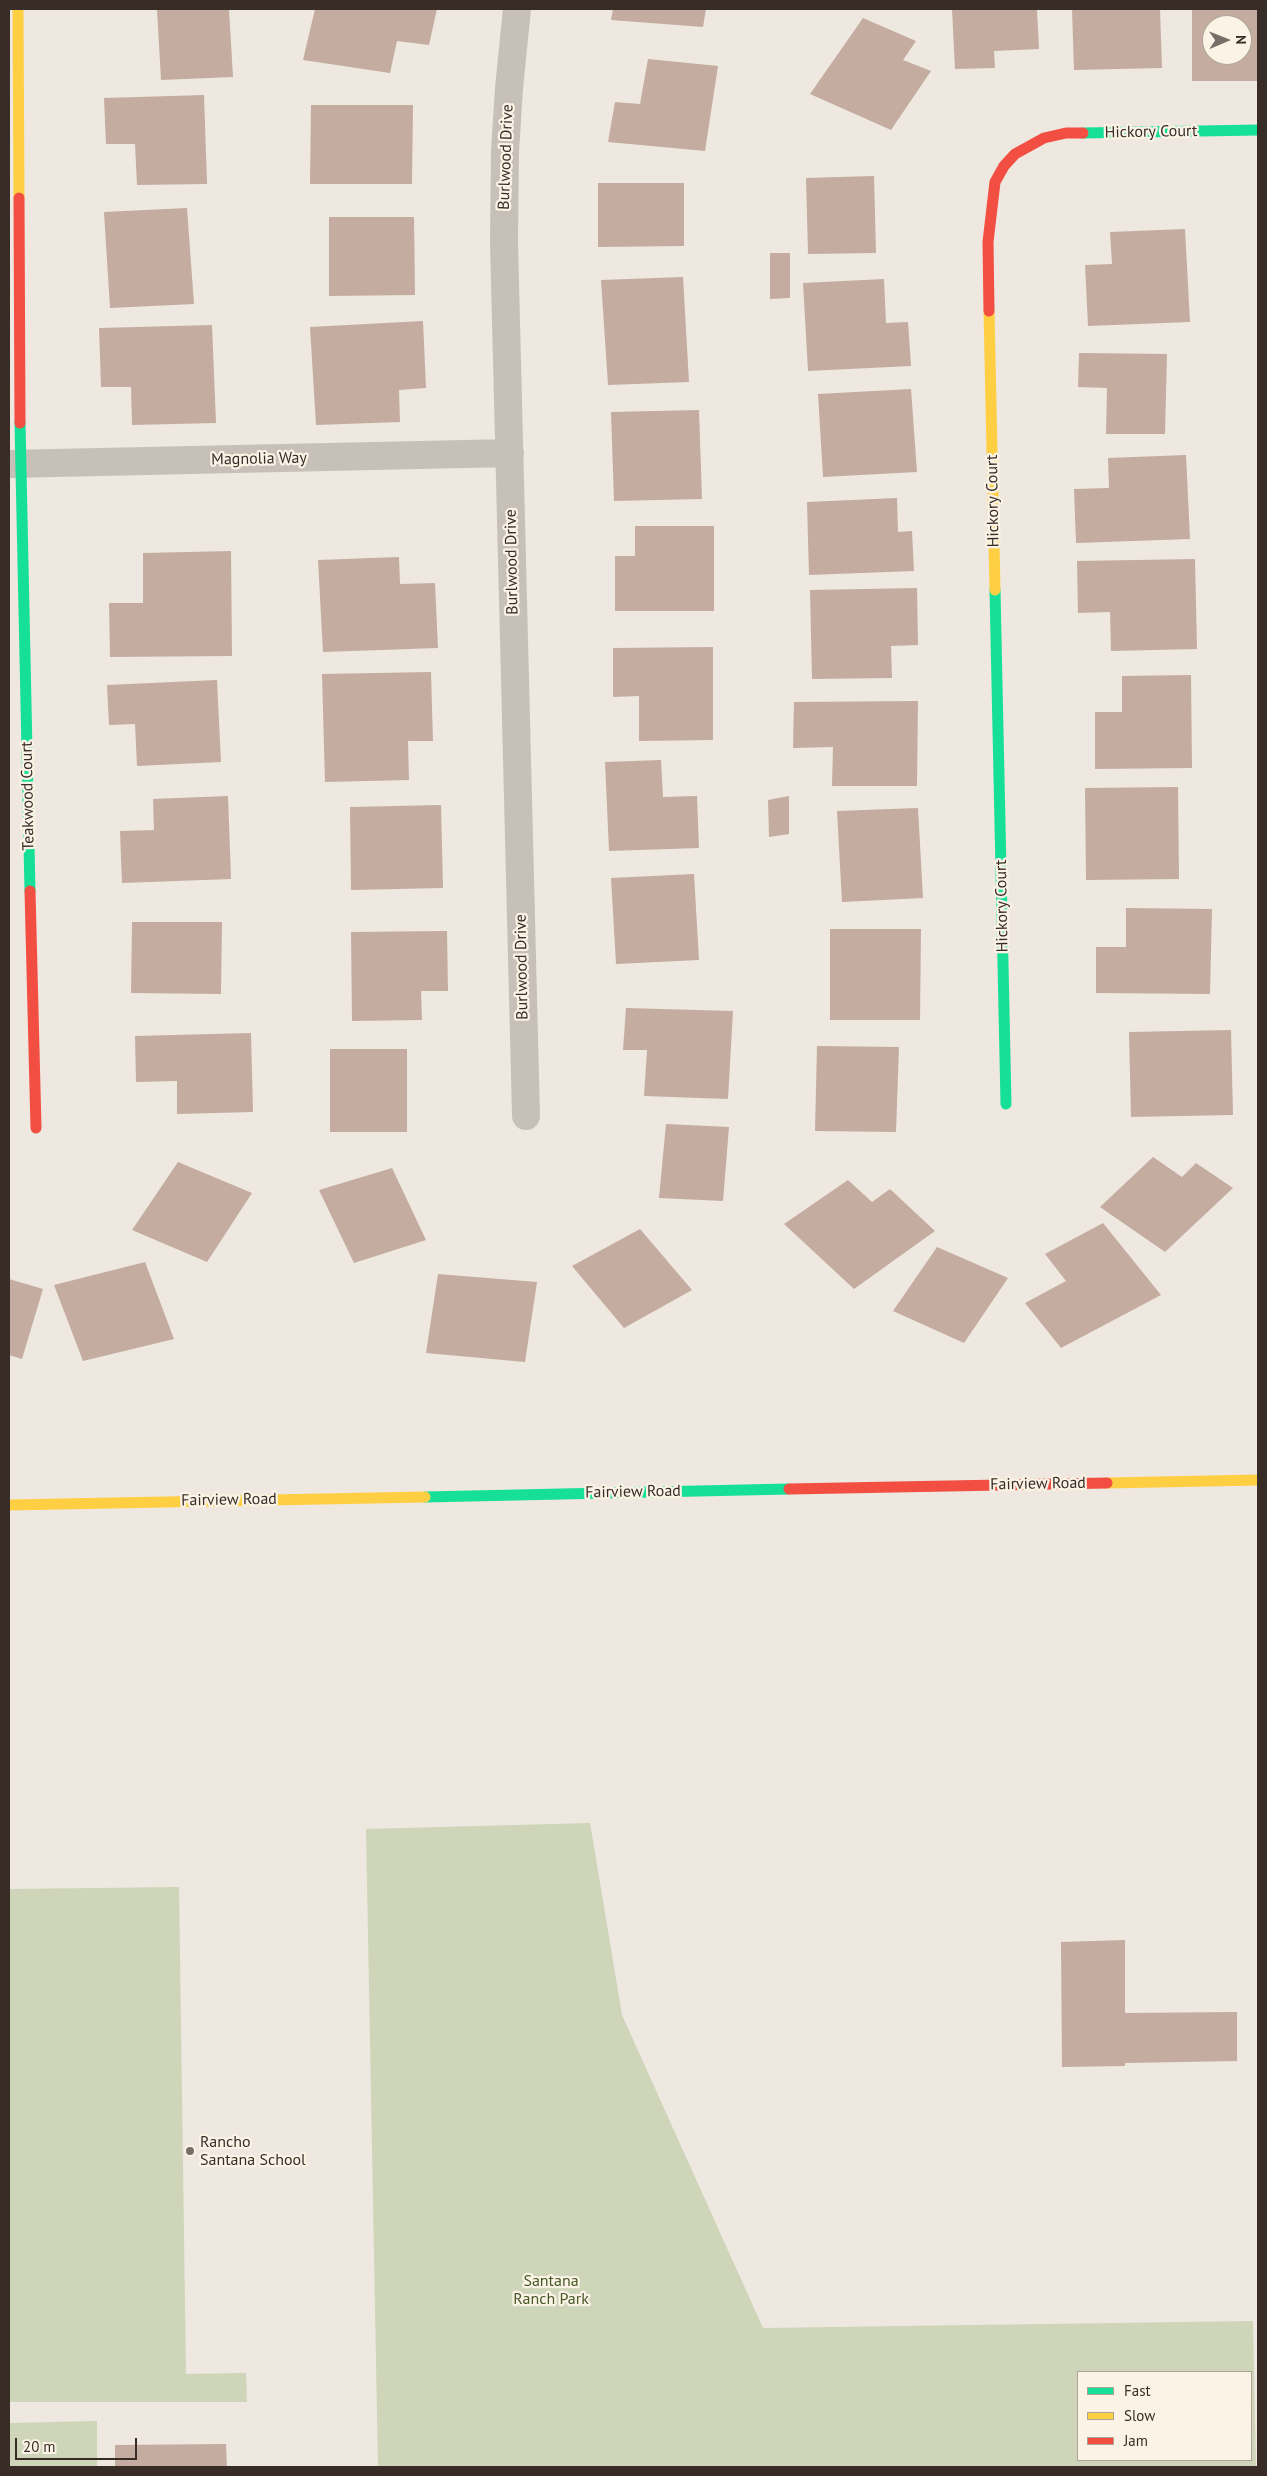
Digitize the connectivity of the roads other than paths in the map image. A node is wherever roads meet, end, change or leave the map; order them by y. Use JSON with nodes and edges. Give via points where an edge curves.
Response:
{"nodes":[{"id":1,"x":18,"y":9,"type":"edge"},
{"id":2,"x":518,"y":9,"type":"edge"},
{"id":3,"x":1258,"y":130,"type":"edge"},
{"id":4,"x":510,"y":453,"type":"junction"},
{"id":5,"x":14,"y":464,"type":"edge"},
{"id":6,"x":1006,"y":1104,"type":"dead end"},
{"id":7,"x":526,"y":1116,"type":"dead end"},
{"id":8,"x":36,"y":1128,"type":"dead end"},
{"id":9,"x":1258,"y":1480,"type":"edge"},
{"id":10,"x":9,"y":1504,"type":"edge"}],
"edges":[{"from":1,"to":5,"type":"street","name":"Teakwood Court"},
{"from":2,"to":4,"type":"street","name":"Burlwood Drive","via":[[505,151],[504,242]]},
{"from":3,"to":6,"type":"street","name":"Hickory Court","via":[[1066,133],[1044,138],[1016,154],[995,182],[988,242]]},
{"from":4,"to":5,"type":"street","name":"Magnolia Way"},
{"from":4,"to":7,"type":"street","name":"Burlwood Drive"},
{"from":5,"to":8,"type":"street","name":"Teakwood Court"},
{"from":9,"to":10,"type":"street","name":"Fairview Road"}]}
